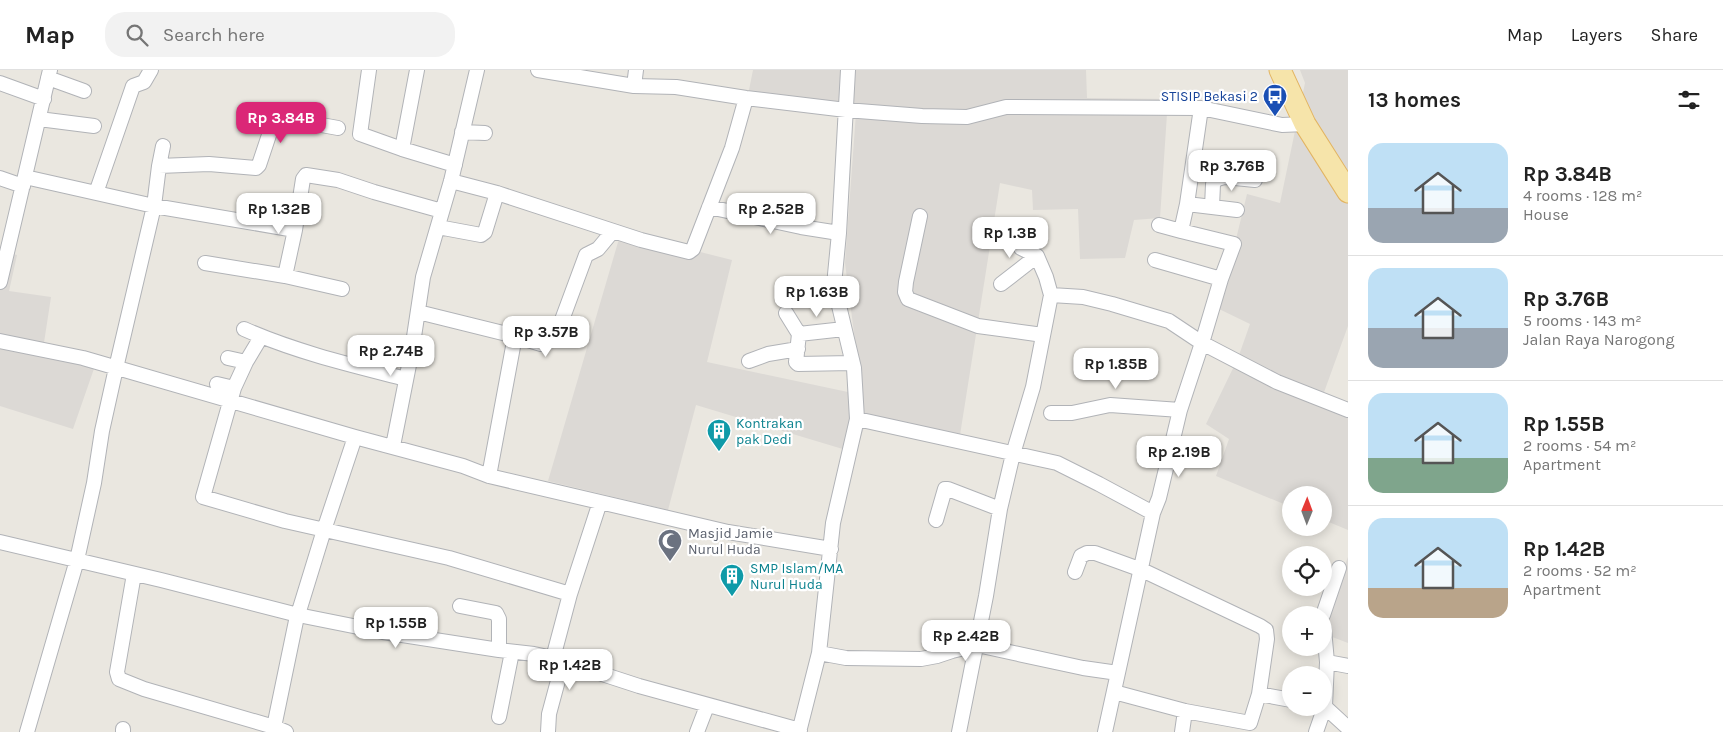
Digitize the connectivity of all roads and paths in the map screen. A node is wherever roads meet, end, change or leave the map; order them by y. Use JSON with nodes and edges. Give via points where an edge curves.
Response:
{"nodes":[{"id":1,"x":150,"y":70,"type":"edge"},
{"id":2,"x":369,"y":70,"type":"edge"},
{"id":3,"x":417,"y":70,"type":"edge"},
{"id":4,"x":477,"y":70,"type":"edge"},
{"id":5,"x":538,"y":70,"type":"edge"},
{"id":6,"x":636,"y":70,"type":"edge"},
{"id":7,"x":848,"y":70,"type":"edge"},
{"id":8,"x":1280,"y":70,"type":"edge"},
{"id":9,"x":49,"y":74,"type":"edge"},
{"id":10,"x":0,"y":83,"type":"edge"},
{"id":11,"x":634,"y":86,"type":"junction"},
{"id":12,"x":84,"y":91,"type":"dead end"},
{"id":13,"x":746,"y":98,"type":"junction"},
{"id":14,"x":44,"y":99,"type":"junction"},
{"id":15,"x":1201,"y":108,"type":"junction"},
{"id":16,"x":846,"y":110,"type":"junction"},
{"id":17,"x":39,"y":119,"type":"junction"},
{"id":18,"x":1305,"y":124,"type":"junction"},
{"id":19,"x":94,"y":126,"type":"dead end"},
{"id":20,"x":338,"y":128,"type":"dead end"},
{"id":21,"x":462,"y":132,"type":"junction"},
{"id":22,"x":485,"y":134,"type":"dead end"},
{"id":23,"x":163,"y":146,"type":"dead end"},
{"id":24,"x":402,"y":149,"type":"junction"},
{"id":25,"x":455,"y":165,"type":"junction"},
{"id":26,"x":159,"y":166,"type":"junction"},
{"id":27,"x":0,"y":178,"type":"edge"},
{"id":28,"x":1256,"y":180,"type":"dead end"},
{"id":29,"x":24,"y":181,"type":"junction"},
{"id":30,"x":451,"y":181,"type":"junction"},
{"id":31,"x":1348,"y":192,"type":"edge"},
{"id":32,"x":96,"y":193,"type":"junction"},
{"id":33,"x":497,"y":194,"type":"junction"},
{"id":34,"x":1187,"y":204,"type":"junction"},
{"id":35,"x":154,"y":206,"type":"junction"},
{"id":36,"x":710,"y":207,"type":"junction"},
{"id":37,"x":1212,"y":208,"type":"junction"},
{"id":38,"x":1237,"y":210,"type":"dead end"},
{"id":39,"x":442,"y":211,"type":"junction"},
{"id":40,"x":920,"y":216,"type":"dead end"},
{"id":41,"x":1159,"y":225,"type":"dead end"},
{"id":42,"x":438,"y":227,"type":"junction"},
{"id":43,"x":1021,"y":227,"type":"dead end"},
{"id":44,"x":295,"y":230,"type":"junction"},
{"id":45,"x":613,"y":231,"type":"junction"},
{"id":46,"x":1181,"y":231,"type":"junction"},
{"id":47,"x":839,"y":233,"type":"junction"},
{"id":48,"x":3,"y":252,"type":"edge"},
{"id":49,"x":1037,"y":256,"type":"junction"},
{"id":50,"x":1155,"y":260,"type":"dead end"},
{"id":51,"x":205,"y":262,"type":"dead end"},
{"id":52,"x":284,"y":276,"type":"junction"},
{"id":53,"x":1221,"y":279,"type":"junction"},
{"id":54,"x":0,"y":282,"type":"edge"},
{"id":55,"x":1001,"y":284,"type":"dead end"},
{"id":56,"x":342,"y":289,"type":"dead end"},
{"id":57,"x":1051,"y":295,"type":"junction"},
{"id":58,"x":418,"y":312,"type":"junction"},
{"id":59,"x":786,"y":313,"type":"dead end"},
{"id":60,"x":244,"y":329,"type":"dead end"},
{"id":61,"x":844,"y":329,"type":"junction"},
{"id":62,"x":799,"y":334,"type":"junction"},
{"id":63,"x":1043,"y":335,"type":"junction"},
{"id":64,"x":516,"y":336,"type":"junction"},
{"id":65,"x":262,"y":337,"type":"junction"},
{"id":66,"x":0,"y":341,"type":"edge"},
{"id":67,"x":1202,"y":343,"type":"junction"},
{"id":68,"x":798,"y":349,"type":"junction"},
{"id":69,"x":228,"y":358,"type":"dead end"},
{"id":70,"x":749,"y":361,"type":"dead end"},
{"id":71,"x":246,"y":362,"type":"junction"},
{"id":72,"x":852,"y":363,"type":"junction"},
{"id":73,"x":116,"y":368,"type":"junction"},
{"id":74,"x":406,"y":379,"type":"junction"},
{"id":75,"x":217,"y":384,"type":"dead end"},
{"id":76,"x":232,"y":394,"type":"junction"},
{"id":77,"x":1180,"y":410,"type":"junction"},
{"id":78,"x":1348,"y":410,"type":"edge"},
{"id":79,"x":1051,"y":413,"type":"dead end"},
{"id":80,"x":857,"y":419,"type":"junction"},
{"id":81,"x":355,"y":437,"type":"junction"},
{"id":82,"x":393,"y":446,"type":"junction"},
{"id":83,"x":1013,"y":454,"type":"junction"},
{"id":84,"x":489,"y":476,"type":"junction"},
{"id":85,"x":600,"y":502,"type":"junction"},
{"id":86,"x":1000,"y":509,"type":"junction"},
{"id":87,"x":1154,"y":513,"type":"junction"},
{"id":88,"x":936,"y":520,"type":"dead end"},
{"id":89,"x":324,"y":530,"type":"junction"},
{"id":90,"x":0,"y":542,"type":"edge"},
{"id":91,"x":831,"y":549,"type":"junction"},
{"id":92,"x":77,"y":560,"type":"junction"},
{"id":93,"x":1339,"y":568,"type":"dead end"},
{"id":94,"x":1142,"y":570,"type":"junction"},
{"id":95,"x":1075,"y":572,"type":"dead end"},
{"id":96,"x":134,"y":574,"type":"junction"},
{"id":97,"x":570,"y":594,"type":"junction"},
{"id":98,"x":460,"y":606,"type":"dead end"},
{"id":99,"x":1326,"y":606,"type":"edge"},
{"id":100,"x":298,"y":615,"type":"junction"},
{"id":101,"x":977,"y":645,"type":"junction"},
{"id":102,"x":505,"y":651,"type":"junction"},
{"id":103,"x":819,"y":653,"type":"junction"},
{"id":104,"x":1326,"y":656,"type":"edge"},
{"id":105,"x":558,"y":660,"type":"junction"},
{"id":106,"x":1327,"y":662,"type":"junction"},
{"id":107,"x":1327,"y":666,"type":"edge"},
{"id":108,"x":1348,"y":666,"type":"edge"},
{"id":109,"x":1118,"y":673,"type":"junction"},
{"id":110,"x":1114,"y":692,"type":"junction"},
{"id":111,"x":1259,"y":694,"type":"junction"},
{"id":112,"x":1282,"y":698,"type":"edge"},
{"id":113,"x":707,"y":706,"type":"junction"},
{"id":114,"x":1185,"y":710,"type":"junction"},
{"id":115,"x":1332,"y":713,"type":"edge"},
{"id":116,"x":1321,"y":716,"type":"edge"},
{"id":117,"x":499,"y":717,"type":"dead end"},
{"id":118,"x":1248,"y":728,"type":"edge"},
{"id":119,"x":1348,"y":728,"type":"edge"},
{"id":120,"x":280,"y":729,"type":"edge"},
{"id":121,"x":799,"y":731,"type":"edge"},
{"id":122,"x":27,"y":732,"type":"edge"},
{"id":123,"x":548,"y":732,"type":"edge"},
{"id":124,"x":698,"y":732,"type":"edge"},
{"id":125,"x":959,"y":732,"type":"edge"},
{"id":126,"x":1105,"y":732,"type":"edge"},
{"id":127,"x":1182,"y":732,"type":"edge"},
{"id":128,"x":1316,"y":732,"type":"edge"}],
"edges":[{"from":1,"to":32,"type":"street","via":[[144,82],[132,88]]},
{"from":2,"to":24,"type":"street","via":[[360,134]]},
{"from":3,"to":24,"type":"street"},
{"from":4,"to":21,"type":"street"},
{"from":5,"to":11,"type":"street"},
{"from":6,"to":11,"type":"street"},
{"from":7,"to":16,"type":"street"},
{"from":8,"to":18,"type":"main road"},
{"from":9,"to":12,"type":"street"},
{"from":9,"to":14,"type":"street"},
{"from":10,"to":14,"type":"street"},
{"from":11,"to":13,"type":"street","via":[[676,87]]},
{"from":13,"to":16,"type":"street"},
{"from":13,"to":36,"type":"street"},
{"from":14,"to":17,"type":"street"},
{"from":15,"to":16,"type":"street","via":[[1006,107],[960,118]]},
{"from":15,"to":18,"type":"street","via":[[1282,125]]},
{"from":15,"to":34,"type":"street"},
{"from":16,"to":47,"type":"street"},
{"from":17,"to":19,"type":"street"},
{"from":17,"to":29,"type":"street"},
{"from":18,"to":31,"type":"main road"},
{"from":20,"to":26,"type":"street","via":[[278,117],[274,120],[257,167],[209,164]]},
{"from":21,"to":22,"type":"street"},
{"from":21,"to":25,"type":"street"},
{"from":23,"to":26,"type":"street"},
{"from":24,"to":25,"type":"street"},
{"from":25,"to":30,"type":"street"},
{"from":26,"to":35,"type":"street"},
{"from":27,"to":29,"type":"street"},
{"from":28,"to":37,"type":"street","via":[[1217,178],[1213,184]]},
{"from":29,"to":32,"type":"street"},
{"from":29,"to":48,"type":"street"},
{"from":30,"to":33,"type":"street"},
{"from":30,"to":39,"type":"street"},
{"from":32,"to":35,"type":"street"},
{"from":33,"to":42,"type":"street","via":[[481,236]]},
{"from":33,"to":45,"type":"street"},
{"from":34,"to":37,"type":"street"},
{"from":34,"to":46,"type":"street"},
{"from":35,"to":44,"type":"street"},
{"from":35,"to":73,"type":"street"},
{"from":36,"to":45,"type":"street","via":[[689,252]]},
{"from":36,"to":47,"type":"street"},
{"from":37,"to":38,"type":"street"},
{"from":39,"to":42,"type":"street"},
{"from":39,"to":44,"type":"street","via":[[308,174],[303,179]]},
{"from":40,"to":63,"type":"street","via":[[906,282],[908,299],[978,326]]},
{"from":41,"to":46,"type":"street"},
{"from":42,"to":58,"type":"street","via":[[423,277]]},
{"from":43,"to":49,"type":"street","via":[[1021,248]]},
{"from":44,"to":52,"type":"street"},
{"from":45,"to":64,"type":"street","via":[[598,249],[586,255],[553,337],[541,344]]},
{"from":46,"to":53,"type":"street","via":[[1234,244]]},
{"from":47,"to":61,"type":"street","via":[[834,286]]},
{"from":48,"to":54,"type":"street"},
{"from":49,"to":55,"type":"street"},
{"from":49,"to":57,"type":"street"},
{"from":50,"to":53,"type":"street"},
{"from":51,"to":52,"type":"street"},
{"from":52,"to":56,"type":"street"},
{"from":53,"to":67,"type":"street"},
{"from":57,"to":63,"type":"street"},
{"from":57,"to":67,"type":"street","via":[[1083,297],[1169,321]]},
{"from":58,"to":64,"type":"street"},
{"from":58,"to":74,"type":"street"},
{"from":59,"to":62,"type":"street"},
{"from":60,"to":65,"type":"street"},
{"from":61,"to":62,"type":"street"},
{"from":61,"to":72,"type":"street"},
{"from":62,"to":68,"type":"street"},
{"from":63,"to":83,"type":"street","via":[[1033,387]]},
{"from":64,"to":84,"type":"street"},
{"from":65,"to":71,"type":"street"},
{"from":65,"to":74,"type":"street"},
{"from":66,"to":73,"type":"street"},
{"from":67,"to":77,"type":"street"},
{"from":67,"to":78,"type":"street","via":[[1277,382]]},
{"from":68,"to":70,"type":"street"},
{"from":68,"to":72,"type":"street","via":[[798,364]]},
{"from":69,"to":71,"type":"street"},
{"from":71,"to":76,"type":"street"},
{"from":72,"to":80,"type":"street"},
{"from":73,"to":76,"type":"street"},
{"from":73,"to":92,"type":"street"},
{"from":74,"to":82,"type":"street"},
{"from":75,"to":76,"type":"street"},
{"from":76,"to":81,"type":"street"},
{"from":76,"to":89,"type":"street","via":[[203,497]]},
{"from":77,"to":79,"type":"street","via":[[1110,405],[1072,413]]},
{"from":77,"to":87,"type":"street"},
{"from":80,"to":83,"type":"street"},
{"from":80,"to":91,"type":"street","via":[[837,502]]},
{"from":81,"to":82,"type":"street"},
{"from":81,"to":89,"type":"street"},
{"from":82,"to":84,"type":"street"},
{"from":83,"to":86,"type":"street"},
{"from":83,"to":87,"type":"street","via":[[1057,463]]},
{"from":84,"to":85,"type":"street"},
{"from":85,"to":91,"type":"street","via":[[728,532]]},
{"from":85,"to":97,"type":"street"},
{"from":86,"to":88,"type":"street","via":[[948,488]]},
{"from":86,"to":101,"type":"street"},
{"from":87,"to":94,"type":"street"},
{"from":89,"to":97,"type":"street","via":[[448,558]]},
{"from":89,"to":100,"type":"street"},
{"from":90,"to":92,"type":"street"},
{"from":91,"to":103,"type":"street"},
{"from":92,"to":96,"type":"street"},
{"from":92,"to":122,"type":"street"},
{"from":93,"to":99,"type":"street"},
{"from":94,"to":95,"type":"street","via":[[1087,553],[1081,556]]},
{"from":94,"to":109,"type":"street"},
{"from":94,"to":111,"type":"street","via":[[1266,630]]},
{"from":96,"to":100,"type":"street"},
{"from":96,"to":120,"type":"street","via":[[117,672],[119,679]]},
{"from":97,"to":105,"type":"street"},
{"from":98,"to":102,"type":"street","via":[[496,613]]},
{"from":100,"to":102,"type":"street"},
{"from":100,"to":120,"type":"street"},
{"from":101,"to":103,"type":"street","via":[[921,659],[846,658]]},
{"from":101,"to":109,"type":"street"},
{"from":101,"to":125,"type":"street"},
{"from":102,"to":105,"type":"street"},
{"from":102,"to":117,"type":"street"},
{"from":103,"to":121,"type":"street"},
{"from":104,"to":106,"type":"street"},
{"from":105,"to":113,"type":"street"},
{"from":105,"to":123,"type":"street"},
{"from":106,"to":107,"type":"street"},
{"from":106,"to":108,"type":"street"},
{"from":109,"to":110,"type":"street"},
{"from":110,"to":114,"type":"street"},
{"from":110,"to":126,"type":"street"},
{"from":111,"to":112,"type":"street"},
{"from":111,"to":118,"type":"street"},
{"from":113,"to":121,"type":"street"},
{"from":113,"to":124,"type":"street"},
{"from":114,"to":118,"type":"street"},
{"from":114,"to":127,"type":"street"},
{"from":115,"to":119,"type":"street"},
{"from":116,"to":128,"type":"street"}]}
